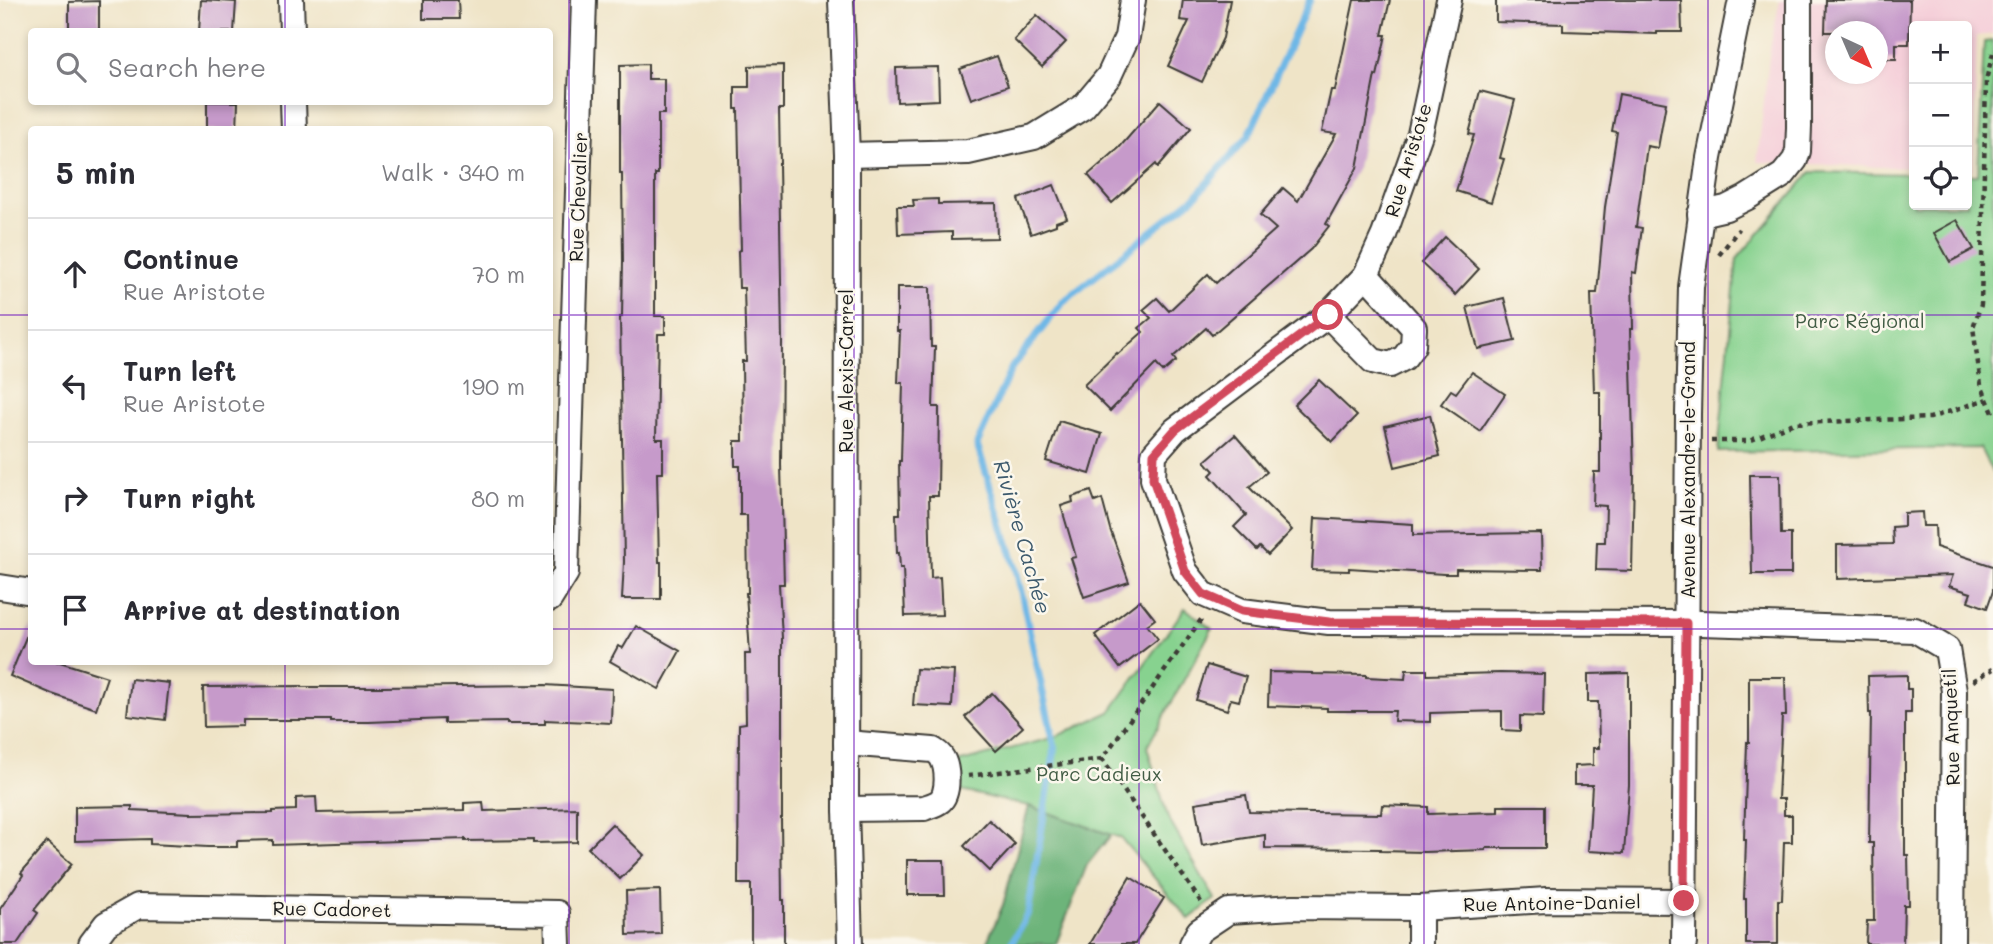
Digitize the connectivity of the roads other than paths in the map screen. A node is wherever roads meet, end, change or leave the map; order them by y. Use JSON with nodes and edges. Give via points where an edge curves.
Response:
{"nodes":[{"id":1,"x":291,"y":0,"type":"edge"},
{"id":2,"x":584,"y":0,"type":"edge"},
{"id":3,"x":841,"y":0,"type":"edge"},
{"id":4,"x":1133,"y":0,"type":"edge"},
{"id":5,"x":1449,"y":0,"type":"edge"},
{"id":6,"x":1741,"y":0,"type":"edge"},
{"id":7,"x":1800,"y":0,"type":"edge"},
{"id":8,"x":292,"y":28,"type":"edge"},
{"id":9,"x":293,"y":105,"type":"edge"},
{"id":10,"x":294,"y":126,"type":"edge"},
{"id":11,"x":847,"y":155,"type":"junction"},
{"id":12,"x":1700,"y":214,"type":"junction"},
{"id":13,"x":1366,"y":275,"type":"junction"},
{"id":14,"x":1328,"y":315,"type":"junction"},
{"id":15,"x":0,"y":587,"type":"edge"},
{"id":16,"x":28,"y":591,"type":"edge"},
{"id":17,"x":553,"y":594,"type":"edge"},
{"id":18,"x":1686,"y":623,"type":"junction"},
{"id":19,"x":846,"y":743,"type":"junction"},
{"id":20,"x":846,"y":809,"type":"junction"},
{"id":21,"x":1684,"y":901,"type":"junction"},
{"id":22,"x":1420,"y":908,"type":"junction"},
{"id":23,"x":91,"y":944,"type":"edge"},
{"id":24,"x":558,"y":944,"type":"edge"},
{"id":25,"x":850,"y":944,"type":"edge"},
{"id":26,"x":1192,"y":944,"type":"edge"},
{"id":27,"x":1420,"y":944,"type":"edge"},
{"id":28,"x":1684,"y":944,"type":"edge"},
{"id":29,"x":1952,"y":944,"type":"edge"}],
"edges":[{"from":1,"to":8,"type":"street"},
{"from":2,"to":17,"type":"street","name":"Rue Chevalier","via":[[566,573]]},
{"from":3,"to":11,"type":"street","name":"Rue Alexis-Carrel"},
{"from":4,"to":11,"type":"street","via":[[1127,37],[1109,76],[1083,107],[1034,137],[968,152]]},
{"from":5,"to":13,"type":"street","name":"Rue Aristote","via":[[1420,134]]},
{"from":6,"to":12,"type":"street","name":"Avenue Alexandre-le-Grand"},
{"from":7,"to":12,"type":"street","via":[[1795,160],[1783,175],[1746,198]]},
{"from":9,"to":10,"type":"street"},
{"from":11,"to":19,"type":"street","name":"Rue Alexis-Carrel"},
{"from":12,"to":18,"type":"street","name":"Avenue Alexandre-le-Grand","via":[[1689,329]]},
{"from":13,"to":14,"type":"street","name":"Rue Aristote"},
{"from":13,"to":14,"type":"street","via":[[1414,328],[1413,346],[1404,358],[1390,365],[1373,362]]},
{"from":14,"to":18,"type":"street","name":"Rue Aristote","via":[[1175,430],[1154,454],[1153,479],[1185,571],[1203,594],[1242,611],[1329,622]]},
{"from":15,"to":16,"type":"street"},
{"from":18,"to":21,"type":"street","name":"Avenue Alexandre-le-Grand"},
{"from":18,"to":29,"type":"street","name":"Rue Anquetil","via":[[1915,630],[1947,649],[1954,691]]},
{"from":19,"to":20,"type":"street","name":"Rue Alexis-Carrel"},
{"from":19,"to":20,"type":"street","via":[[933,750],[946,766],[942,799],[924,808]]},
{"from":20,"to":25,"type":"street","name":"Rue Alexis-Carrel"},
{"from":21,"to":22,"type":"street","name":"Rue Antoine-Daniel","via":[[1546,900]]},
{"from":21,"to":28,"type":"street","name":"Avenue Alexandre-le-Grand"},
{"from":22,"to":26,"type":"street","name":"Rue Antoine-Daniel","via":[[1230,911],[1199,931]]},
{"from":22,"to":27,"type":"street"},
{"from":23,"to":24,"type":"street","name":"Rue Cadoret","via":[[106,924],[138,906],[557,913]]}]}
